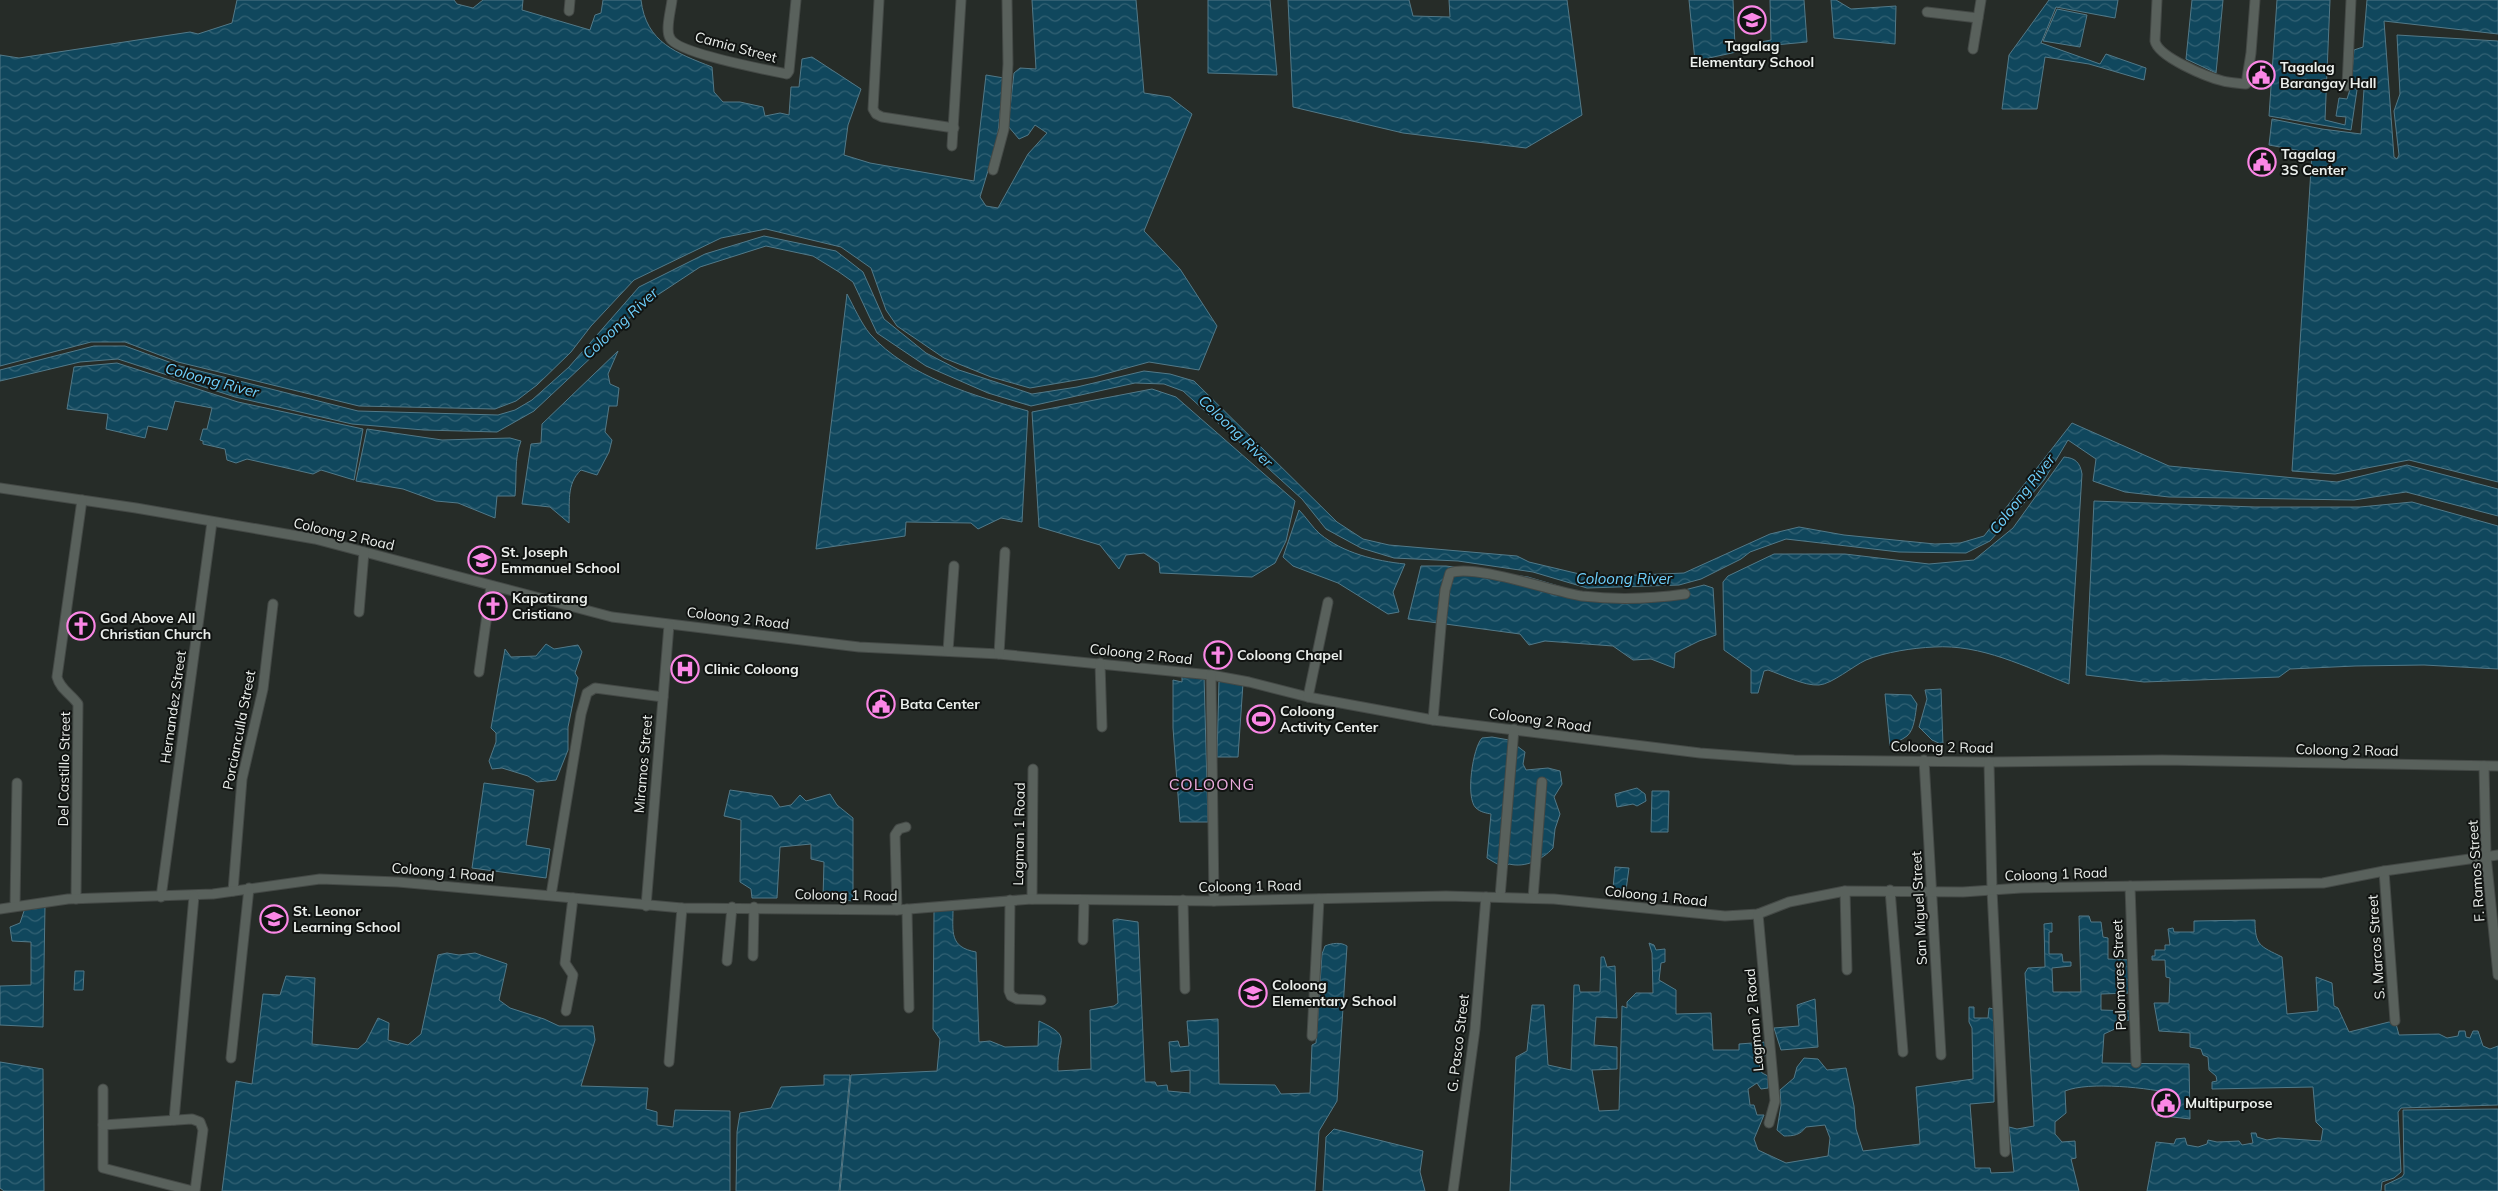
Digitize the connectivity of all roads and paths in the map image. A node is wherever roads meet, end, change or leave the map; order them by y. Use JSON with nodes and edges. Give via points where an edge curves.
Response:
{"nodes":[{"id":1,"x":570,"y":0,"type":"edge"},
{"id":2,"x":672,"y":0,"type":"edge"},
{"id":3,"x":796,"y":0,"type":"edge"},
{"id":4,"x":879,"y":0,"type":"edge"},
{"id":5,"x":961,"y":0,"type":"edge"},
{"id":6,"x":1007,"y":0,"type":"edge"},
{"id":7,"x":1981,"y":0,"type":"edge"},
{"id":8,"x":2157,"y":0,"type":"edge"},
{"id":9,"x":2256,"y":0,"type":"edge"},
{"id":10,"x":2352,"y":0,"type":"edge"},
{"id":11,"x":569,"y":11,"type":"dead end"},
{"id":12,"x":1927,"y":12,"type":"dead end"},
{"id":13,"x":1978,"y":18,"type":"junction"},
{"id":14,"x":1973,"y":49,"type":"dead end"},
{"id":15,"x":2347,"y":86,"type":"dead end"},
{"id":16,"x":954,"y":128,"type":"junction"},
{"id":17,"x":952,"y":146,"type":"dead end"},
{"id":18,"x":993,"y":170,"type":"dead end"},
{"id":19,"x":0,"y":488,"type":"edge"},
{"id":20,"x":82,"y":500,"type":"junction"},
{"id":21,"x":212,"y":522,"type":"junction"},
{"id":22,"x":364,"y":552,"type":"junction"},
{"id":23,"x":1005,"y":552,"type":"dead end"},
{"id":24,"x":954,"y":566,"type":"dead end"},
{"id":25,"x":491,"y":586,"type":"junction"},
{"id":26,"x":1685,"y":594,"type":"dead end"},
{"id":27,"x":1328,"y":602,"type":"dead end"},
{"id":28,"x":272,"y":604,"type":"dead end"},
{"id":29,"x":359,"y":612,"type":"dead end"},
{"id":30,"x":669,"y":625,"type":"junction"},
{"id":31,"x":948,"y":651,"type":"junction"},
{"id":32,"x":999,"y":654,"type":"junction"},
{"id":33,"x":1100,"y":663,"type":"junction"},
{"id":34,"x":479,"y":672,"type":"dead end"},
{"id":35,"x":1211,"y":675,"type":"junction"},
{"id":36,"x":663,"y":696,"type":"junction"},
{"id":37,"x":1308,"y":697,"type":"junction"},
{"id":38,"x":1434,"y":720,"type":"junction"},
{"id":39,"x":1102,"y":726,"type":"dead end"},
{"id":40,"x":1514,"y":729,"type":"junction"},
{"id":41,"x":1924,"y":760,"type":"junction"},
{"id":42,"x":1989,"y":762,"type":"junction"},
{"id":43,"x":2484,"y":766,"type":"junction"},
{"id":44,"x":2498,"y":766,"type":"edge"},
{"id":45,"x":1034,"y":769,"type":"dead end"},
{"id":46,"x":1542,"y":782,"type":"dead end"},
{"id":47,"x":17,"y":783,"type":"dead end"},
{"id":48,"x":906,"y":827,"type":"dead end"},
{"id":49,"x":2486,"y":855,"type":"junction"},
{"id":50,"x":2498,"y":855,"type":"edge"},
{"id":51,"x":2384,"y":871,"type":"junction"},
{"id":52,"x":2130,"y":886,"type":"junction"},
{"id":53,"x":249,"y":888,"type":"junction"},
{"id":54,"x":1890,"y":890,"type":"junction"},
{"id":55,"x":1992,"y":890,"type":"junction"},
{"id":56,"x":233,"y":891,"type":"junction"},
{"id":57,"x":1845,"y":891,"type":"junction"},
{"id":58,"x":1932,"y":892,"type":"junction"},
{"id":59,"x":551,"y":895,"type":"junction"},
{"id":60,"x":194,"y":896,"type":"junction"},
{"id":61,"x":161,"y":897,"type":"junction"},
{"id":62,"x":1486,"y":897,"type":"junction"},
{"id":63,"x":1500,"y":897,"type":"junction"},
{"id":64,"x":573,"y":898,"type":"junction"},
{"id":65,"x":1533,"y":898,"type":"junction"},
{"id":66,"x":76,"y":899,"type":"junction"},
{"id":67,"x":1032,"y":899,"type":"junction"},
{"id":68,"x":1319,"y":899,"type":"junction"},
{"id":69,"x":1010,"y":900,"type":"junction"},
{"id":70,"x":1084,"y":900,"type":"junction"},
{"id":71,"x":1183,"y":900,"type":"junction"},
{"id":72,"x":1214,"y":901,"type":"junction"},
{"id":73,"x":15,"y":906,"type":"junction"},
{"id":74,"x":646,"y":906,"type":"junction"},
{"id":75,"x":732,"y":907,"type":"junction"},
{"id":76,"x":754,"y":907,"type":"junction"},
{"id":77,"x":682,"y":908,"type":"junction"},
{"id":78,"x":0,"y":909,"type":"edge"},
{"id":79,"x":907,"y":909,"type":"junction"},
{"id":80,"x":897,"y":910,"type":"junction"},
{"id":81,"x":1758,"y":914,"type":"junction"},
{"id":82,"x":1083,"y":940,"type":"dead end"},
{"id":83,"x":753,"y":956,"type":"dead end"},
{"id":84,"x":727,"y":961,"type":"dead end"},
{"id":85,"x":1847,"y":970,"type":"dead end"},
{"id":86,"x":2498,"y":975,"type":"edge"},
{"id":87,"x":1185,"y":989,"type":"dead end"},
{"id":88,"x":1040,"y":1000,"type":"dead end"},
{"id":89,"x":908,"y":1008,"type":"dead end"},
{"id":90,"x":566,"y":1011,"type":"dead end"},
{"id":91,"x":2395,"y":1021,"type":"dead end"},
{"id":92,"x":1312,"y":1036,"type":"dead end"},
{"id":93,"x":1903,"y":1052,"type":"dead end"},
{"id":94,"x":1941,"y":1055,"type":"dead end"},
{"id":95,"x":231,"y":1058,"type":"dead end"},
{"id":96,"x":669,"y":1062,"type":"dead end"},
{"id":97,"x":2136,"y":1063,"type":"dead end"},
{"id":98,"x":103,"y":1089,"type":"dead end"},
{"id":99,"x":174,"y":1120,"type":"junction"},
{"id":100,"x":1769,"y":1123,"type":"dead end"},
{"id":101,"x":103,"y":1125,"type":"junction"},
{"id":102,"x":2005,"y":1152,"type":"dead end"},
{"id":103,"x":194,"y":1191,"type":"edge"},
{"id":104,"x":1453,"y":1191,"type":"edge"}],
"edges":[{"from":1,"to":11,"type":"street"},
{"from":2,"to":3,"type":"street","name":"Camia Street","via":[[668,35],[674,43],[702,54],[787,74]]},
{"from":4,"to":16,"type":"street","via":[[873,109],[882,117]]},
{"from":5,"to":16,"type":"street"},
{"from":6,"to":18,"type":"street","via":[[1004,129]]},
{"from":7,"to":13,"type":"street"},
{"from":8,"to":9,"type":"street","via":[[2155,41],[2161,51],[2200,73],[2246,84]]},
{"from":10,"to":15,"type":"street"},
{"from":12,"to":13,"type":"street"},
{"from":13,"to":14,"type":"street"},
{"from":16,"to":17,"type":"street"},
{"from":19,"to":20,"type":"street","name":"Coloong 2 Road"},
{"from":20,"to":21,"type":"street","name":"Coloong 2 Road"},
{"from":20,"to":66,"type":"street","name":"Del Castillo Street","via":[[56,677],[60,687],[78,704]]},
{"from":21,"to":22,"type":"street","name":"Coloong 2 Road","via":[[315,539]]},
{"from":21,"to":61,"type":"street","name":"Hernandez Street"},
{"from":22,"to":25,"type":"street","name":"Coloong 2 Road"},
{"from":22,"to":29,"type":"street"},
{"from":23,"to":32,"type":"street"},
{"from":24,"to":31,"type":"street"},
{"from":25,"to":30,"type":"street","name":"Coloong 2 Road","via":[[612,617]]},
{"from":25,"to":34,"type":"street"},
{"from":26,"to":38,"type":"street","via":[[1628,600],[1579,595],[1466,571],[1450,573],[1442,617]]},
{"from":27,"to":37,"type":"street"},
{"from":28,"to":56,"type":"street","name":"Porcianculla Street","via":[[263,689],[242,779]]},
{"from":30,"to":31,"type":"street","name":"Coloong 2 Road","via":[[858,647]]},
{"from":30,"to":36,"type":"street","name":"Miramos Street"},
{"from":31,"to":32,"type":"street","name":"Coloong 2 Road"},
{"from":32,"to":33,"type":"street","name":"Coloong 2 Road"},
{"from":33,"to":35,"type":"street","name":"Coloong 2 Road"},
{"from":33,"to":39,"type":"street"},
{"from":35,"to":37,"type":"street","name":"Coloong 2 Road"},
{"from":35,"to":72,"type":"street"},
{"from":36,"to":59,"type":"street","via":[[596,688],[587,692]]},
{"from":36,"to":74,"type":"street","name":"Miramos Street"},
{"from":37,"to":38,"type":"street","name":"Coloong 2 Road"},
{"from":38,"to":40,"type":"street","name":"Coloong 2 Road"},
{"from":40,"to":41,"type":"street","name":"Coloong 2 Road","via":[[1700,753],[1794,760]]},
{"from":40,"to":63,"type":"street"},
{"from":41,"to":42,"type":"street","name":"Coloong 2 Road"},
{"from":41,"to":58,"type":"street","name":"San Miguel Street"},
{"from":42,"to":43,"type":"street","name":"Coloong 2 Road","via":[[2162,760]]},
{"from":42,"to":55,"type":"street"},
{"from":43,"to":44,"type":"street","name":"Coloong 2 Road"},
{"from":43,"to":49,"type":"street","name":"F. Ramos Street"},
{"from":45,"to":67,"type":"street","name":"Lagman 1 Road"},
{"from":46,"to":65,"type":"street"},
{"from":47,"to":73,"type":"street"},
{"from":48,"to":80,"type":"street","via":[[897,830],[895,835]]},
{"from":49,"to":50,"type":"street","name":"Coloong 1 Road"},
{"from":49,"to":51,"type":"street","name":"Coloong 1 Road"},
{"from":49,"to":86,"type":"street","name":"F. Ramos Street"},
{"from":51,"to":52,"type":"street","name":"Coloong 1 Road","via":[[2323,883]]},
{"from":51,"to":91,"type":"street","name":"S. Marcos Street"},
{"from":52,"to":55,"type":"street","name":"Coloong 1 Road"},
{"from":52,"to":97,"type":"street","name":"Palomares Street"},
{"from":53,"to":56,"type":"street","name":"Coloong 1 Road"},
{"from":53,"to":59,"type":"street","name":"Coloong 1 Road","via":[[320,879]]},
{"from":53,"to":95,"type":"street"},
{"from":54,"to":57,"type":"street","name":"Coloong 1 Road"},
{"from":54,"to":58,"type":"street","name":"Coloong 1 Road"},
{"from":54,"to":93,"type":"street"},
{"from":55,"to":58,"type":"street","name":"Coloong 1 Road"},
{"from":55,"to":102,"type":"street"},
{"from":56,"to":60,"type":"street","name":"Coloong 1 Road"},
{"from":57,"to":81,"type":"street","name":"Coloong 1 Road","via":[[1798,900]]},
{"from":57,"to":85,"type":"street"},
{"from":58,"to":94,"type":"street","name":"San Miguel Street"},
{"from":59,"to":64,"type":"street","name":"Coloong 1 Road"},
{"from":60,"to":61,"type":"street","name":"Coloong 1 Road"},
{"from":60,"to":99,"type":"street"},
{"from":61,"to":66,"type":"street","name":"Coloong 1 Road"},
{"from":62,"to":63,"type":"street","name":"Coloong 1 Road"},
{"from":62,"to":68,"type":"street","name":"Coloong 1 Road"},
{"from":62,"to":104,"type":"street","name":"G. Pasco Street","via":[[1475,1029]]},
{"from":63,"to":65,"type":"street","name":"Coloong 1 Road"},
{"from":64,"to":74,"type":"street","name":"Coloong 1 Road"},
{"from":64,"to":90,"type":"street","via":[[565,963],[573,975]]},
{"from":65,"to":81,"type":"street","name":"Coloong 1 Road","via":[[1725,916]]},
{"from":66,"to":73,"type":"street","name":"Coloong 1 Road"},
{"from":67,"to":69,"type":"street","name":"Coloong 1 Road"},
{"from":67,"to":70,"type":"street","name":"Coloong 1 Road"},
{"from":68,"to":72,"type":"street","name":"Coloong 1 Road"},
{"from":68,"to":92,"type":"street"},
{"from":69,"to":79,"type":"street","name":"Coloong 1 Road"},
{"from":69,"to":88,"type":"street","via":[[1009,991],[1017,999]]},
{"from":70,"to":71,"type":"street","name":"Coloong 1 Road"},
{"from":70,"to":82,"type":"street"},
{"from":71,"to":72,"type":"street","name":"Coloong 1 Road"},
{"from":71,"to":87,"type":"street"},
{"from":73,"to":78,"type":"street","name":"Coloong 1 Road"},
{"from":74,"to":77,"type":"street","name":"Coloong 1 Road"},
{"from":75,"to":76,"type":"street","name":"Coloong 1 Road"},
{"from":75,"to":77,"type":"street","name":"Coloong 1 Road"},
{"from":75,"to":84,"type":"street"},
{"from":76,"to":80,"type":"street","name":"Coloong 1 Road"},
{"from":76,"to":83,"type":"street"},
{"from":77,"to":96,"type":"street"},
{"from":79,"to":80,"type":"street","name":"Coloong 1 Road"},
{"from":79,"to":89,"type":"street"},
{"from":81,"to":100,"type":"street","name":"Lagman 2 Road","via":[[1775,1101]]},
{"from":98,"to":101,"type":"street"},
{"from":99,"to":101,"type":"street"},
{"from":99,"to":103,"type":"street","via":[[197,1120],[203,1126]]},
{"from":101,"to":103,"type":"street","via":[[103,1168]]}]}
